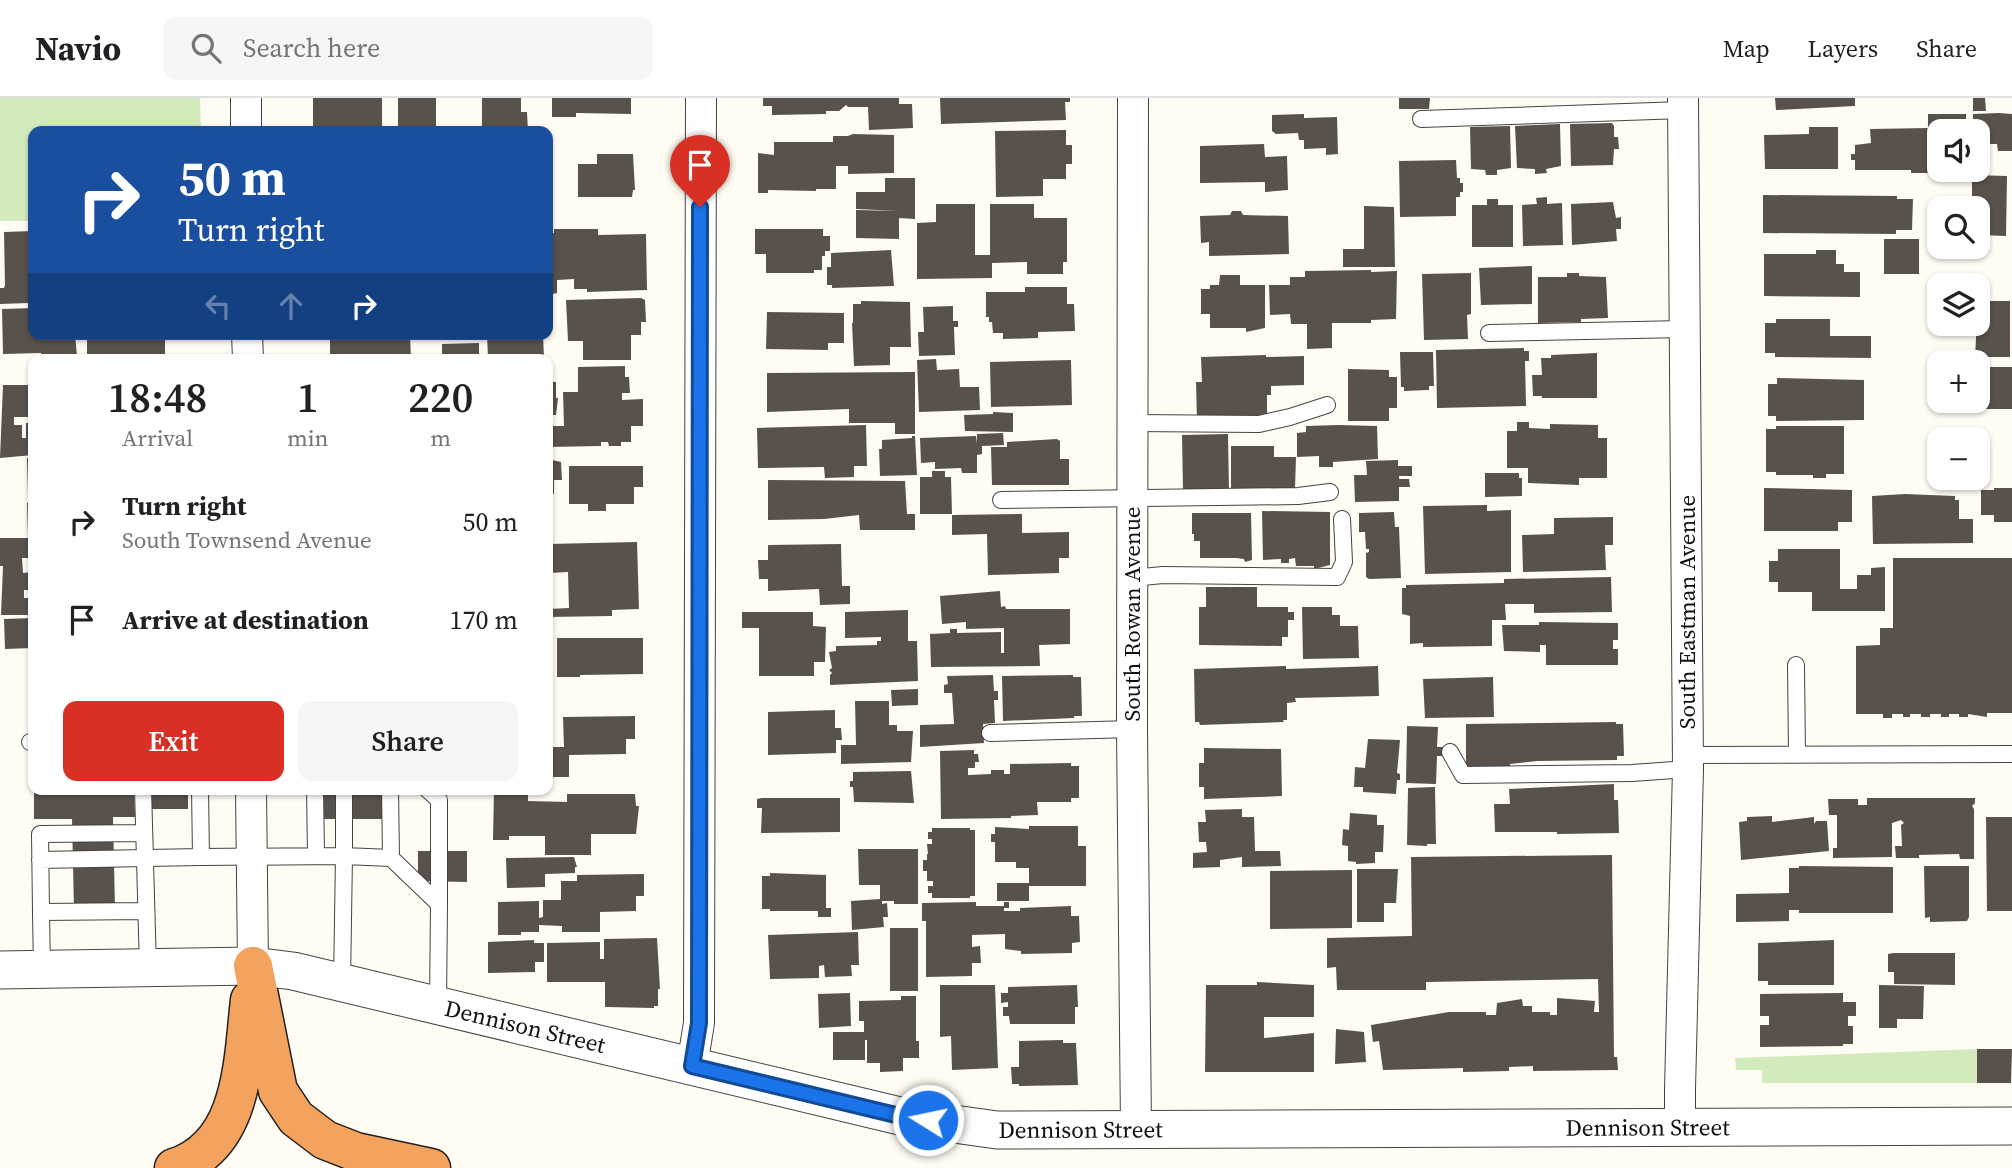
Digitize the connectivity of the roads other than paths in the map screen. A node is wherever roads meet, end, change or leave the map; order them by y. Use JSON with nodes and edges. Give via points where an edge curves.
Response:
{"nodes":[{"id":1,"x":246,"y":98,"type":"edge"},
{"id":2,"x":701,"y":98,"type":"edge"},
{"id":3,"x":1133,"y":98,"type":"edge"},
{"id":4,"x":1683,"y":104,"type":"edge"},
{"id":5,"x":1422,"y":119,"type":"dead end"},
{"id":6,"x":246,"y":126,"type":"edge"},
{"id":7,"x":1685,"y":329,"type":"junction"},
{"id":8,"x":1489,"y":333,"type":"dead end"},
{"id":9,"x":1327,"y":405,"type":"dead end"},
{"id":10,"x":1132,"y":423,"type":"junction"},
{"id":11,"x":1330,"y":492,"type":"dead end"},
{"id":12,"x":1132,"y":498,"type":"junction"},
{"id":13,"x":1001,"y":500,"type":"dead end"},
{"id":14,"x":1342,"y":519,"type":"dead end"},
{"id":15,"x":1132,"y":578,"type":"junction"},
{"id":16,"x":1796,"y":665,"type":"dead end"},
{"id":17,"x":1132,"y":729,"type":"junction"},
{"id":18,"x":990,"y":733,"type":"dead end"},
{"id":19,"x":1450,"y":752,"type":"dead end"},
{"id":20,"x":2012,"y":754,"type":"edge"},
{"id":21,"x":1797,"y":755,"type":"junction"},
{"id":22,"x":1688,"y":762,"type":"junction"},
{"id":23,"x":143,"y":795,"type":"edge"},
{"id":24,"x":200,"y":795,"type":"edge"},
{"id":25,"x":251,"y":795,"type":"edge"},
{"id":26,"x":316,"y":795,"type":"edge"},
{"id":27,"x":344,"y":795,"type":"edge"},
{"id":28,"x":390,"y":795,"type":"edge"},
{"id":29,"x":434,"y":795,"type":"edge"},
{"id":30,"x":144,"y":833,"type":"junction"},
{"id":31,"x":252,"y":855,"type":"junction"},
{"id":32,"x":316,"y":855,"type":"junction"},
{"id":33,"x":201,"y":856,"type":"junction"},
{"id":34,"x":344,"y":856,"type":"junction"},
{"id":35,"x":391,"y":858,"type":"junction"},
{"id":36,"x":145,"y":859,"type":"junction"},
{"id":37,"x":40,"y":860,"type":"junction"},
{"id":38,"x":439,"y":904,"type":"junction"},
{"id":39,"x":146,"y":911,"type":"junction"},
{"id":40,"x":41,"y":912,"type":"junction"},
{"id":41,"x":253,"y":967,"type":"junction"},
{"id":42,"x":148,"y":968,"type":"junction"},
{"id":43,"x":0,"y":970,"type":"edge"},
{"id":44,"x":42,"y":970,"type":"junction"},
{"id":45,"x":342,"y":982,"type":"junction"},
{"id":46,"x":438,"y":1005,"type":"junction"},
{"id":47,"x":692,"y":1066,"type":"junction"},
{"id":48,"x":2012,"y":1126,"type":"edge"},
{"id":49,"x":1681,"y":1127,"type":"junction"},
{"id":50,"x":1136,"y":1129,"type":"junction"},
{"id":51,"x":174,"y":1168,"type":"edge"},
{"id":52,"x":431,"y":1168,"type":"edge"}],
"edges":[{"from":1,"to":6,"type":"street"},
{"from":2,"to":47,"type":"street","via":[[699,1009]]},
{"from":3,"to":10,"type":"street","name":"South Rowan Avenue"},
{"from":4,"to":5,"type":"lane"},
{"from":4,"to":7,"type":"street","name":"South Eastman Avenue"},
{"from":7,"to":8,"type":"lane"},
{"from":7,"to":22,"type":"street","name":"South Eastman Avenue"},
{"from":9,"to":10,"type":"lane","via":[[1259,424]]},
{"from":10,"to":12,"type":"street","name":"South Rowan Avenue"},
{"from":11,"to":12,"type":"lane"},
{"from":12,"to":13,"type":"lane"},
{"from":12,"to":15,"type":"street","name":"South Rowan Avenue"},
{"from":14,"to":15,"type":"lane","via":[[1344,562],[1337,577]]},
{"from":15,"to":17,"type":"street","name":"South Rowan Avenue"},
{"from":16,"to":21,"type":"lane"},
{"from":17,"to":18,"type":"lane"},
{"from":17,"to":50,"type":"street","name":"South Rowan Avenue"},
{"from":19,"to":22,"type":"lane","via":[[1464,775],[1632,773]]},
{"from":20,"to":21,"type":"lane"},
{"from":21,"to":22,"type":"lane"},
{"from":22,"to":49,"type":"street","name":"South Eastman Avenue"},
{"from":23,"to":30,"type":"lane"},
{"from":24,"to":33,"type":"lane"},
{"from":25,"to":31,"type":"street"},
{"from":26,"to":32,"type":"lane"},
{"from":27,"to":34,"type":"lane"},
{"from":28,"to":35,"type":"lane"},
{"from":29,"to":38,"type":"lane","via":[[439,800]]},
{"from":30,"to":36,"type":"lane"},
{"from":30,"to":37,"type":"lane","via":[[40,834]]},
{"from":31,"to":32,"type":"lane"},
{"from":31,"to":33,"type":"lane"},
{"from":31,"to":41,"type":"street"},
{"from":32,"to":34,"type":"lane"},
{"from":33,"to":36,"type":"lane"},
{"from":34,"to":35,"type":"lane"},
{"from":34,"to":45,"type":"lane"},
{"from":35,"to":38,"type":"lane"},
{"from":36,"to":37,"type":"lane"},
{"from":36,"to":39,"type":"lane"},
{"from":37,"to":40,"type":"lane"},
{"from":38,"to":46,"type":"lane"},
{"from":39,"to":40,"type":"lane"},
{"from":39,"to":42,"type":"lane"},
{"from":40,"to":44,"type":"lane"},
{"from":41,"to":42,"type":"street","name":"Dennison Street"},
{"from":41,"to":45,"type":"street","name":"Dennison Street"},
{"from":41,"to":51,"type":"highway","via":[[233,1111],[210,1147]]},
{"from":41,"to":52,"type":"highway","via":[[278,1091],[296,1118],[324,1140],[356,1152]]},
{"from":42,"to":44,"type":"street","name":"Dennison Street"},
{"from":43,"to":44,"type":"street","name":"Dennison Street"},
{"from":45,"to":46,"type":"street","name":"Dennison Street"},
{"from":46,"to":47,"type":"street","name":"Dennison Street"},
{"from":47,"to":50,"type":"street","name":"Dennison Street","via":[[904,1117],[997,1130]]},
{"from":48,"to":49,"type":"street","name":"Dennison Street"},
{"from":49,"to":50,"type":"street","name":"Dennison Street"}]}
